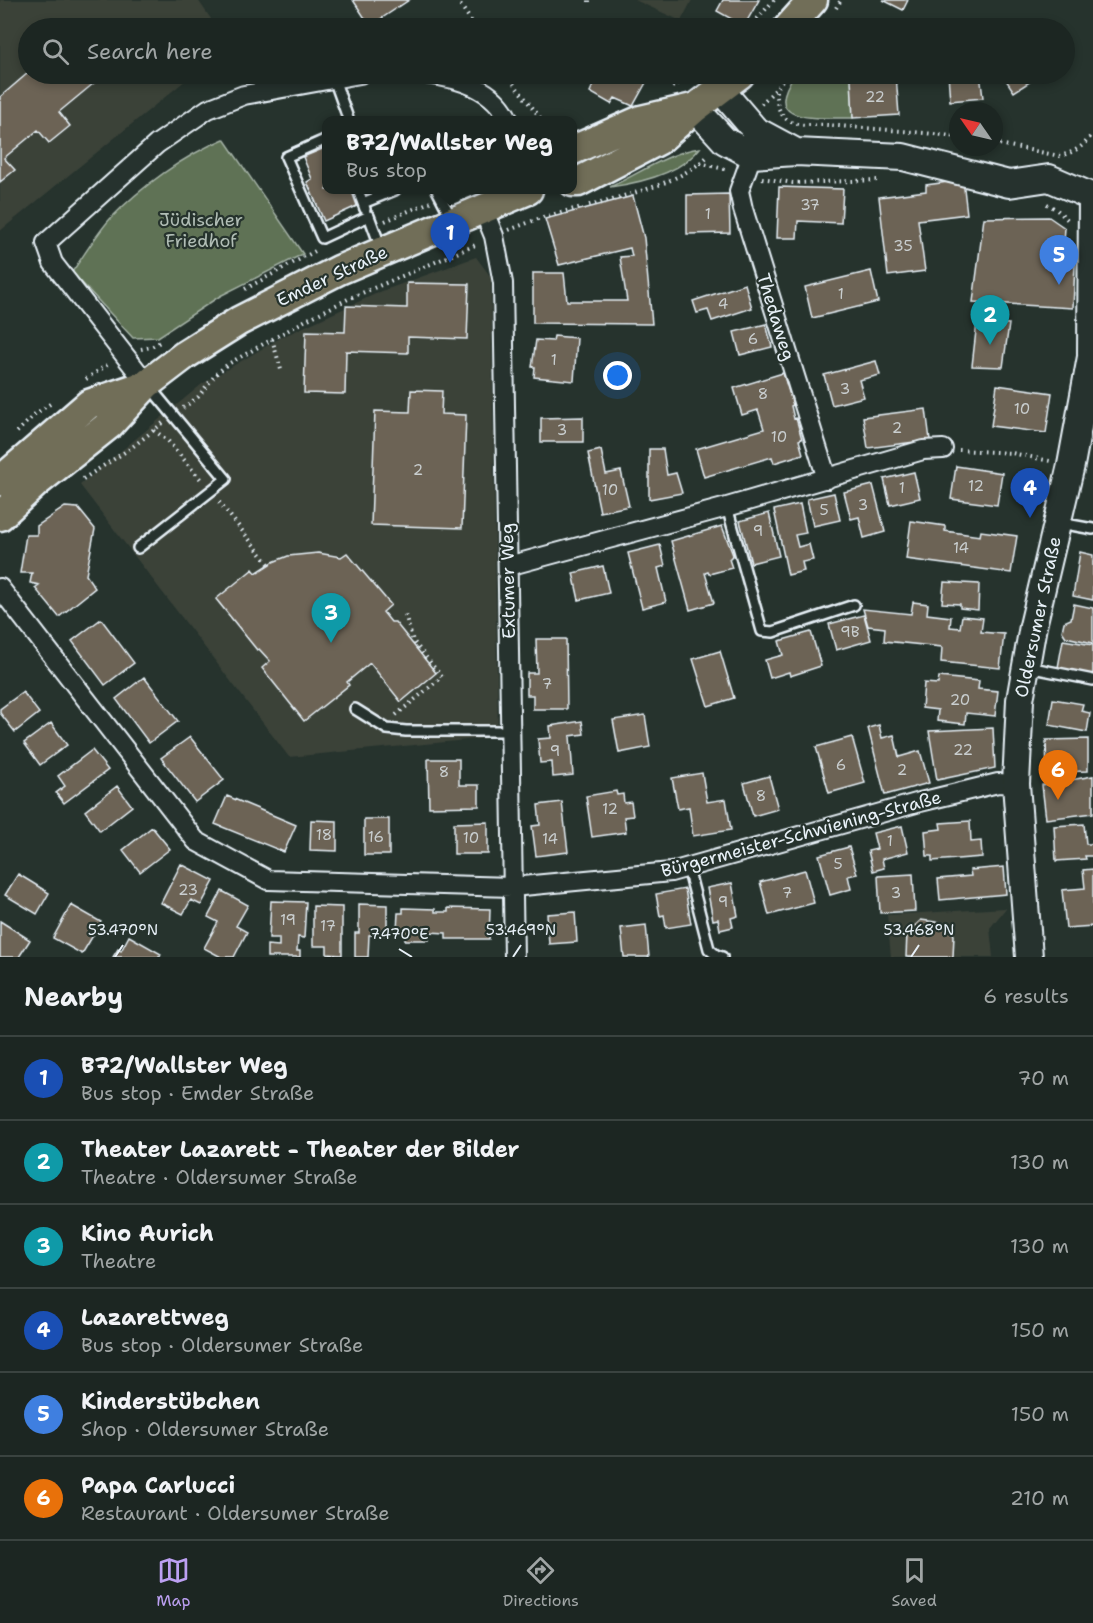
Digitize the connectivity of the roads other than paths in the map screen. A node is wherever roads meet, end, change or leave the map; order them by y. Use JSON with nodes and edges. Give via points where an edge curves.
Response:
{"nodes":[{"id":1,"x":813,"y":0,"type":"edge"},
{"id":2,"x":797,"y":18,"type":"edge"},
{"id":3,"x":306,"y":84,"type":"edge"},
{"id":4,"x":336,"y":84,"type":"edge"},
{"id":5,"x":470,"y":84,"type":"edge"},
{"id":6,"x":726,"y":84,"type":"edge"},
{"id":7,"x":731,"y":84,"type":"edge"},
{"id":8,"x":695,"y":108,"type":"junction"},
{"id":9,"x":348,"y":116,"type":"edge"},
{"id":10,"x":507,"y":116,"type":"edge"},
{"id":11,"x":322,"y":141,"type":"edge"},
{"id":12,"x":577,"y":148,"type":"edge"},
{"id":13,"x":796,"y":152,"type":"junction"},
{"id":14,"x":748,"y":165,"type":"junction"},
{"id":15,"x":577,"y":182,"type":"edge"},
{"id":16,"x":360,"y":194,"type":"edge"},
{"id":17,"x":383,"y":194,"type":"edge"},
{"id":18,"x":440,"y":194,"type":"edge"},
{"id":19,"x":516,"y":194,"type":"edge"},
{"id":20,"x":1093,"y":195,"type":"edge"},
{"id":21,"x":363,"y":203,"type":"junction"},
{"id":22,"x":483,"y":208,"type":"junction"},
{"id":23,"x":369,"y":216,"type":"junction"},
{"id":24,"x":453,"y":221,"type":"junction"},
{"id":25,"x":382,"y":251,"type":"junction"},
{"id":26,"x":1092,"y":349,"type":"edge"},
{"id":27,"x":147,"y":384,"type":"junction"},
{"id":28,"x":943,"y":449,"type":"road end"},
{"id":29,"x":827,"y":479,"type":"junction"},
{"id":30,"x":0,"y":481,"type":"edge"},
{"id":31,"x":727,"y":507,"type":"junction"},
{"id":32,"x":0,"y":516,"type":"edge"},
{"id":33,"x":1058,"y":522,"type":"junction"},
{"id":34,"x":1093,"y":529,"type":"edge"},
{"id":35,"x":138,"y":548,"type":"dead end"},
{"id":36,"x":508,"y":566,"type":"junction"},
{"id":37,"x":0,"y":588,"type":"edge"},
{"id":38,"x":854,"y":605,"type":"dead end"},
{"id":39,"x":1026,"y":667,"type":"junction"},
{"id":40,"x":1093,"y":680,"type":"edge"},
{"id":41,"x":355,"y":709,"type":"dead end"},
{"id":42,"x":510,"y":731,"type":"junction"},
{"id":43,"x":1016,"y":784,"type":"junction"},
{"id":44,"x":688,"y":868,"type":"junction"},
{"id":45,"x":512,"y":887,"type":"junction"},
{"id":46,"x":514,"y":957,"type":"edge"},
{"id":47,"x":722,"y":957,"type":"edge"},
{"id":48,"x":1029,"y":957,"type":"edge"}],
"edges":[{"from":1,"to":2,"type":"main road"},
{"from":3,"to":27,"type":"street","via":[[244,95],[208,109],[157,144],[46,243],[53,263]]},
{"from":4,"to":9,"type":"lane"},
{"from":5,"to":10,"type":"street","via":[[487,92]]},
{"from":6,"to":8,"type":"main road"},
{"from":7,"to":13,"type":"main road","via":[[746,120],[755,130]]},
{"from":8,"to":12,"type":"main road","via":[[641,120]]},
{"from":8,"to":14,"type":"main road"},
{"from":8,"to":15,"type":"main road","via":[[659,140]]},
{"from":11,"to":23,"type":"lane","via":[[286,157],[322,238]]},
{"from":13,"to":14,"type":"main road"},
{"from":13,"to":20,"type":"main road","via":[[903,157],[1009,184],[1048,178]]},
{"from":14,"to":29,"type":"street","name":"Thedaweg","via":[[739,191],[742,209]]},
{"from":16,"to":21,"type":"lane"},
{"from":17,"to":21,"type":"lane"},
{"from":18,"to":24,"type":"lane"},
{"from":19,"to":22,"type":"main road","name":"Emder Straße"},
{"from":20,"to":26,"type":"main road","name":"Oldersumer Straße"},
{"from":21,"to":23,"type":"lane"},
{"from":22,"to":24,"type":"main road","name":"Emder Straße"},
{"from":22,"to":36,"type":"street","name":"Extumer Weg","via":[[494,236],[503,283]]},
{"from":23,"to":25,"type":"lane"},
{"from":24,"to":25,"type":"main road","name":"Emder Straße"},
{"from":25,"to":27,"type":"main road","name":"Emder Straße","via":[[239,321]]},
{"from":26,"to":33,"type":"main road","name":"Oldersumer Straße"},
{"from":27,"to":30,"type":"main road","name":"Emder Straße","via":[[89,404]]},
{"from":27,"to":32,"type":"main road","name":"Emder Straße","via":[[110,424]]},
{"from":27,"to":35,"type":"lane","via":[[225,479]]},
{"from":28,"to":29,"type":"street","via":[[923,450]]},
{"from":29,"to":31,"type":"street"},
{"from":31,"to":36,"type":"street"},
{"from":31,"to":38,"type":"lane","via":[[762,631],[773,632]]},
{"from":33,"to":34,"type":"lane"},
{"from":33,"to":39,"type":"main road","name":"Oldersumer Straße"},
{"from":36,"to":42,"type":"street","name":"Extumer Weg"},
{"from":37,"to":45,"type":"street","name":"Bürgermeister-Schwiening-Straße","via":[[196,841],[268,880]]},
{"from":39,"to":40,"type":"lane"},
{"from":39,"to":43,"type":"main road","name":"Oldersumer Straße","via":[[1020,700]]},
{"from":41,"to":42,"type":"lane","via":[[387,729]]},
{"from":42,"to":45,"type":"street","name":"Extumer Weg"},
{"from":43,"to":44,"type":"street","name":"Bürgermeister-Schwiening-Straße","via":[[998,783],[920,802]]},
{"from":43,"to":48,"type":"main road","name":"Oldersumer Straße"},
{"from":44,"to":45,"type":"street","name":"Bürgermeister-Schwiening-Straße"},
{"from":44,"to":47,"type":"lane","via":[[709,949]]},
{"from":45,"to":46,"type":"street","name":"Extumer Weg"}]}
